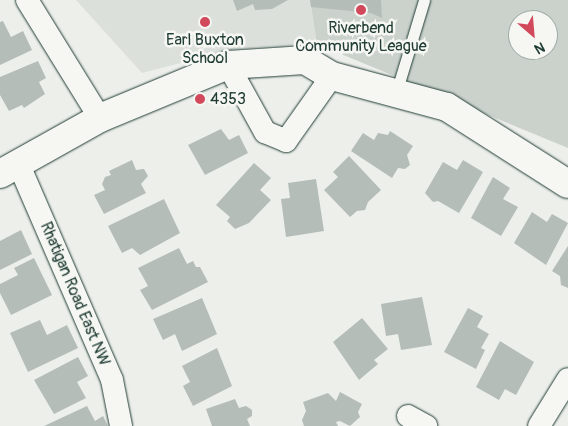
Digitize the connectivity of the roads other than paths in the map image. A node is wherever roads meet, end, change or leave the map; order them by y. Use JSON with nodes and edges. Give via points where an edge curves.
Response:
{"nodes":[{"id":1,"x":27,"y":0,"type":"edge"},
{"id":2,"x":424,"y":0,"type":"edge"},
{"id":3,"x":228,"y":65,"type":"junction"},
{"id":4,"x":332,"y":76,"type":"junction"},
{"id":5,"x":396,"y":93,"type":"junction"},
{"id":6,"x":100,"y":118,"type":"junction"},
{"id":7,"x":10,"y":170,"type":"edge"},
{"id":8,"x":568,"y":184,"type":"edge"},
{"id":9,"x":568,"y":379,"type":"edge"},
{"id":10,"x":121,"y":426,"type":"edge"},
{"id":11,"x":539,"y":426,"type":"edge"}],
"edges":[{"from":1,"to":6,"type":"street"},
{"from":2,"to":5,"type":"lane"},
{"from":3,"to":4,"type":"street","name":"Rhatigan Road East NW","via":[[304,60]]},
{"from":3,"to":4,"type":"street","via":[[264,132],[286,141]]},
{"from":3,"to":6,"type":"street","name":"Rhatigan Road East NW"},
{"from":4,"to":5,"type":"street","name":"Rhatigan Road East NW"},
{"from":5,"to":8,"type":"street","name":"Rhatigan Road East NW","via":[[447,107]]},
{"from":6,"to":7,"type":"street","name":"Rhatigan Road East NW"},
{"from":7,"to":10,"type":"street","name":"Rhatigan Road East NW","via":[[112,380]]},
{"from":9,"to":11,"type":"street"}]}
